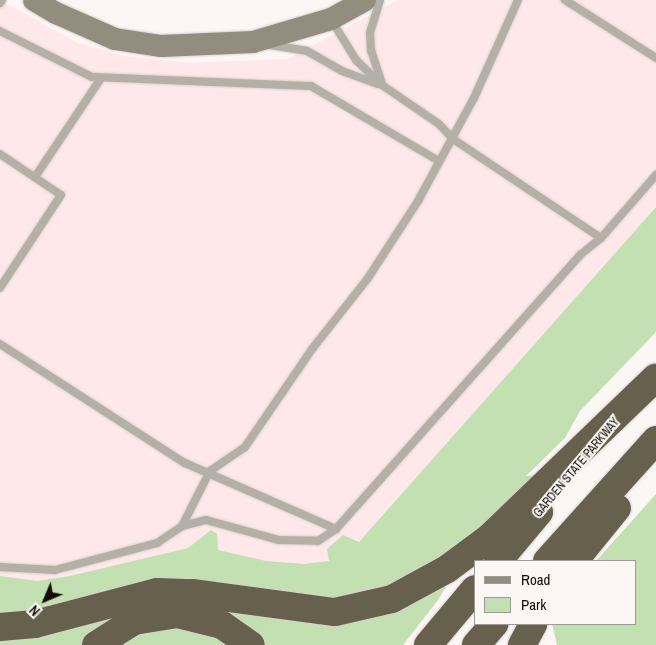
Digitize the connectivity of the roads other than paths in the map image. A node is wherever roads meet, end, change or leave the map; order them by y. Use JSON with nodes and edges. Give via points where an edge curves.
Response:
{"nodes":[{"id":1,"x":2,"y":0,"type":"edge"},
{"id":2,"x":34,"y":0,"type":"edge"},
{"id":3,"x":365,"y":0,"type":"edge"},
{"id":4,"x":380,"y":0,"type":"edge"},
{"id":5,"x":518,"y":0,"type":"edge"},
{"id":6,"x":564,"y":0,"type":"edge"},
{"id":7,"x":0,"y":4,"type":"edge"},
{"id":8,"x":331,"y":19,"type":"junction"},
{"id":9,"x":0,"y":31,"type":"edge"},
{"id":10,"x":253,"y":42,"type":"junction"},
{"id":11,"x":656,"y":58,"type":"edge"},
{"id":12,"x":101,"y":78,"type":"junction"},
{"id":13,"x":382,"y":85,"type":"junction"},
{"id":14,"x":453,"y":139,"type":"junction"},
{"id":15,"x":0,"y":154,"type":"edge"},
{"id":16,"x":439,"y":161,"type":"junction"},
{"id":17,"x":656,"y":175,"type":"edge"},
{"id":18,"x":35,"y":177,"type":"junction"},
{"id":19,"x":601,"y":238,"type":"junction"},
{"id":20,"x":0,"y":288,"type":"edge"},
{"id":21,"x":0,"y":344,"type":"edge"},
{"id":22,"x":655,"y":377,"type":"edge"},
{"id":23,"x":656,"y":440,"type":"edge"},
{"id":24,"x":656,"y":457,"type":"edge"},
{"id":25,"x":210,"y":471,"type":"junction"},
{"id":26,"x":182,"y":526,"type":"junction"},
{"id":27,"x":336,"y":529,"type":"junction"},
{"id":28,"x":499,"y":560,"type":"edge"},
{"id":29,"x":548,"y":560,"type":"edge"},
{"id":30,"x":575,"y":560,"type":"edge"},
{"id":31,"x":0,"y":567,"type":"edge"},
{"id":32,"x":473,"y":591,"type":"edge"},
{"id":33,"x":493,"y":625,"type":"edge"},
{"id":34,"x":532,"y":625,"type":"edge"},
{"id":35,"x":0,"y":627,"type":"edge"},
{"id":36,"x":96,"y":645,"type":"edge"},
{"id":37,"x":252,"y":645,"type":"edge"},
{"id":38,"x":428,"y":645,"type":"edge"},
{"id":39,"x":476,"y":645,"type":"edge"},
{"id":40,"x":522,"y":645,"type":"edge"}],
"edges":[{"from":1,"to":7,"type":"lane"},
{"from":2,"to":10,"type":"street","via":[[56,14],[115,39],[161,46]]},
{"from":3,"to":8,"type":"street"},
{"from":4,"to":13,"type":"lane","via":[[370,33],[371,50]]},
{"from":5,"to":14,"type":"lane"},
{"from":6,"to":11,"type":"lane"},
{"from":8,"to":10,"type":"street"},
{"from":8,"to":13,"type":"lane","via":[[356,60]]},
{"from":9,"to":12,"type":"lane","via":[[92,77]]},
{"from":10,"to":13,"type":"lane","via":[[307,51],[342,71]]},
{"from":12,"to":16,"type":"lane","via":[[311,86]]},
{"from":12,"to":18,"type":"lane"},
{"from":13,"to":14,"type":"lane","via":[[439,124]]},
{"from":14,"to":16,"type":"lane"},
{"from":14,"to":19,"type":"lane"},
{"from":15,"to":18,"type":"lane"},
{"from":16,"to":25,"type":"lane","via":[[418,201],[368,278],[312,349],[245,447]]},
{"from":17,"to":19,"type":"lane"},
{"from":18,"to":20,"type":"lane","via":[[61,195]]},
{"from":19,"to":27,"type":"lane","via":[[580,255]]},
{"from":21,"to":25,"type":"lane","via":[[185,462]]},
{"from":22,"to":28,"type":"highway","name":"GARDEN STATE PARKWAY"},
{"from":22,"to":35,"type":"highway","via":[[489,538],[447,569],[392,598],[335,612],[192,593],[157,592],[35,624]]},
{"from":23,"to":29,"type":"highway"},
{"from":24,"to":30,"type":"highway"},
{"from":25,"to":26,"type":"lane"},
{"from":25,"to":27,"type":"lane"},
{"from":26,"to":27,"type":"lane","via":[[206,520],[279,540],[318,542]]},
{"from":26,"to":31,"type":"lane","via":[[157,543],[55,570]]},
{"from":32,"to":38,"type":"highway"},
{"from":33,"to":39,"type":"highway"},
{"from":34,"to":40,"type":"highway"},
{"from":36,"to":37,"type":"highway","via":[[115,630],[139,619],[177,614],[222,625]]}]}
